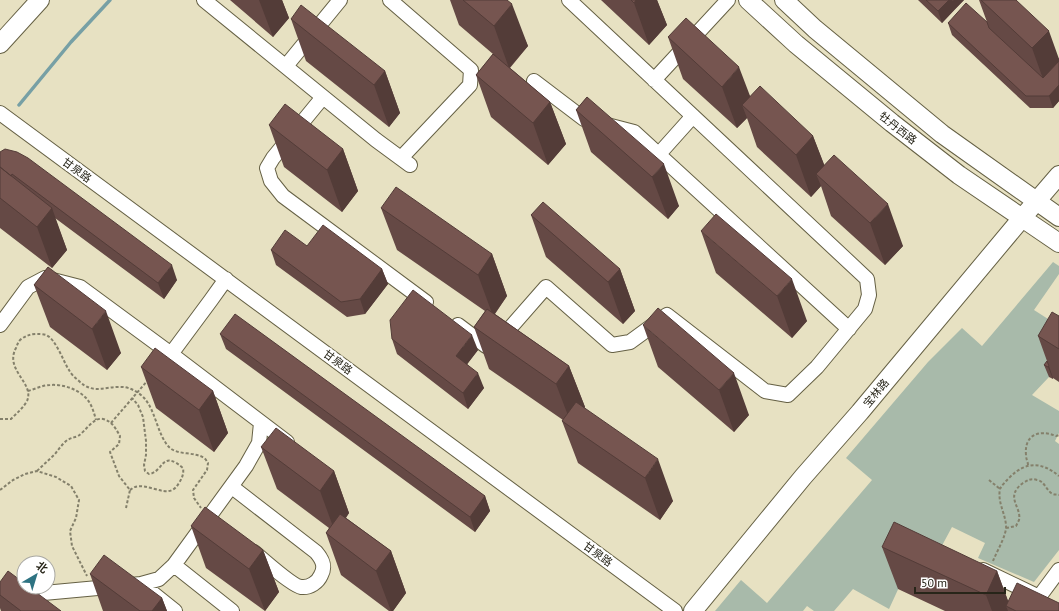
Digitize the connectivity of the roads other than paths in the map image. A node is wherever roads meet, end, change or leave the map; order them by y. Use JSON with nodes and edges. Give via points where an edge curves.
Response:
{"nodes":[{"id":1,"x":40,"y":0,"type":"edge"},
{"id":2,"x":204,"y":0,"type":"edge"},
{"id":3,"x":390,"y":0,"type":"edge"},
{"id":4,"x":570,"y":0,"type":"edge"},
{"id":5,"x":728,"y":0,"type":"edge"},
{"id":6,"x":748,"y":0,"type":"edge"},
{"id":7,"x":784,"y":0,"type":"edge"},
{"id":8,"x":333,"y":2,"type":"edge"},
{"id":9,"x":0,"y":44,"type":"edge"},
{"id":10,"x":286,"y":66,"type":"junction"},
{"id":11,"x":654,"y":80,"type":"junction"},
{"id":12,"x":534,"y":81,"type":"dead end"},
{"id":13,"x":323,"y":97,"type":"junction"},
{"id":14,"x":0,"y":113,"type":"edge"},
{"id":15,"x":693,"y":116,"type":"junction"},
{"id":16,"x":659,"y":154,"type":"junction"},
{"id":17,"x":1059,"y":175,"type":"edge"},
{"id":18,"x":1036,"y":201,"type":"junction"},
{"id":19,"x":1059,"y":217,"type":"edge"},
{"id":20,"x":1022,"y":218,"type":"junction"},
{"id":21,"x":1059,"y":243,"type":"edge"},
{"id":22,"x":226,"y":279,"type":"junction"},
{"id":23,"x":435,"y":308,"type":"edge"},
{"id":24,"x":448,"y":317,"type":"edge"},
{"id":25,"x":0,"y":324,"type":"edge"},
{"id":26,"x":849,"y":329,"type":"junction"},
{"id":27,"x":171,"y":354,"type":"junction"},
{"id":28,"x":261,"y":423,"type":"junction"},
{"id":29,"x":295,"y":449,"type":"edge"},
{"id":30,"x":232,"y":487,"type":"junction"},
{"id":31,"x":209,"y":517,"type":"junction"},
{"id":32,"x":221,"y":527,"type":"edge"},
{"id":33,"x":245,"y":545,"type":"edge"},
{"id":34,"x":968,"y":562,"type":"edge"},
{"id":35,"x":174,"y":565,"type":"junction"},
{"id":36,"x":1059,"y":570,"type":"edge"},
{"id":37,"x":141,"y":584,"type":"junction"},
{"id":38,"x":0,"y":597,"type":"edge"},
{"id":39,"x":1039,"y":597,"type":"junction"},
{"id":40,"x":175,"y":611,"type":"edge"},
{"id":41,"x":232,"y":611,"type":"edge"},
{"id":42,"x":675,"y":611,"type":"edge"},
{"id":43,"x":693,"y":611,"type":"edge"},
{"id":44,"x":1032,"y":611,"type":"edge"}],
"edges":[{"from":1,"to":9,"type":"street"},
{"from":2,"to":10,"type":"street"},
{"from":3,"to":13,"type":"street","via":[[471,70],[470,85],[406,161]]},
{"from":4,"to":11,"type":"street"},
{"from":5,"to":11,"type":"street"},
{"from":6,"to":20,"type":"street","name":"牡丹西路","via":[[796,44],[892,123],[959,175]]},
{"from":7,"to":18,"type":"street","name":"牡丹西路","via":[[815,29],[942,134]]},
{"from":8,"to":10,"type":"street"},
{"from":10,"to":13,"type":"street"},
{"from":11,"to":15,"type":"street"},
{"from":12,"to":16,"type":"street","via":[[584,119],[634,132]]},
{"from":13,"to":23,"type":"street","via":[[273,158],[267,168],[271,181],[283,196]]},
{"from":14,"to":22,"type":"street","name":"甘泉路"},
{"from":15,"to":16,"type":"street"},
{"from":15,"to":26,"type":"street","via":[[867,279],[869,295],[865,309]]},
{"from":16,"to":26,"type":"street"},
{"from":17,"to":18,"type":"street","name":"宝林路"},
{"from":18,"to":19,"type":"street","name":"牡丹西路"},
{"from":18,"to":20,"type":"street","name":"宝林路"},
{"from":20,"to":21,"type":"street","name":"牡丹西路"},
{"from":20,"to":43,"type":"street","name":"宝林路"},
{"from":22,"to":27,"type":"street"},
{"from":22,"to":42,"type":"street","name":"甘泉路"},
{"from":24,"to":26,"type":"street","via":[[486,346],[497,343],[546,287],[612,344],[630,342],[667,315],[765,391],[788,395]]},
{"from":25,"to":27,"type":"street","via":[[28,287],[45,278],[80,287]]},
{"from":27,"to":28,"type":"street"},
{"from":28,"to":29,"type":"street"},
{"from":28,"to":30,"type":"street","via":[[259,443]]},
{"from":30,"to":31,"type":"street"},
{"from":30,"to":33,"type":"street","via":[[316,552],[322,559],[321,575],[309,586],[300,587]]},
{"from":31,"to":32,"type":"street"},
{"from":31,"to":35,"type":"street"},
{"from":34,"to":39,"type":"street"},
{"from":35,"to":37,"type":"street","via":[[159,579]]},
{"from":35,"to":41,"type":"street"},
{"from":36,"to":39,"type":"street"},
{"from":37,"to":38,"type":"street"},
{"from":37,"to":40,"type":"street"},
{"from":39,"to":44,"type":"street"}]}
